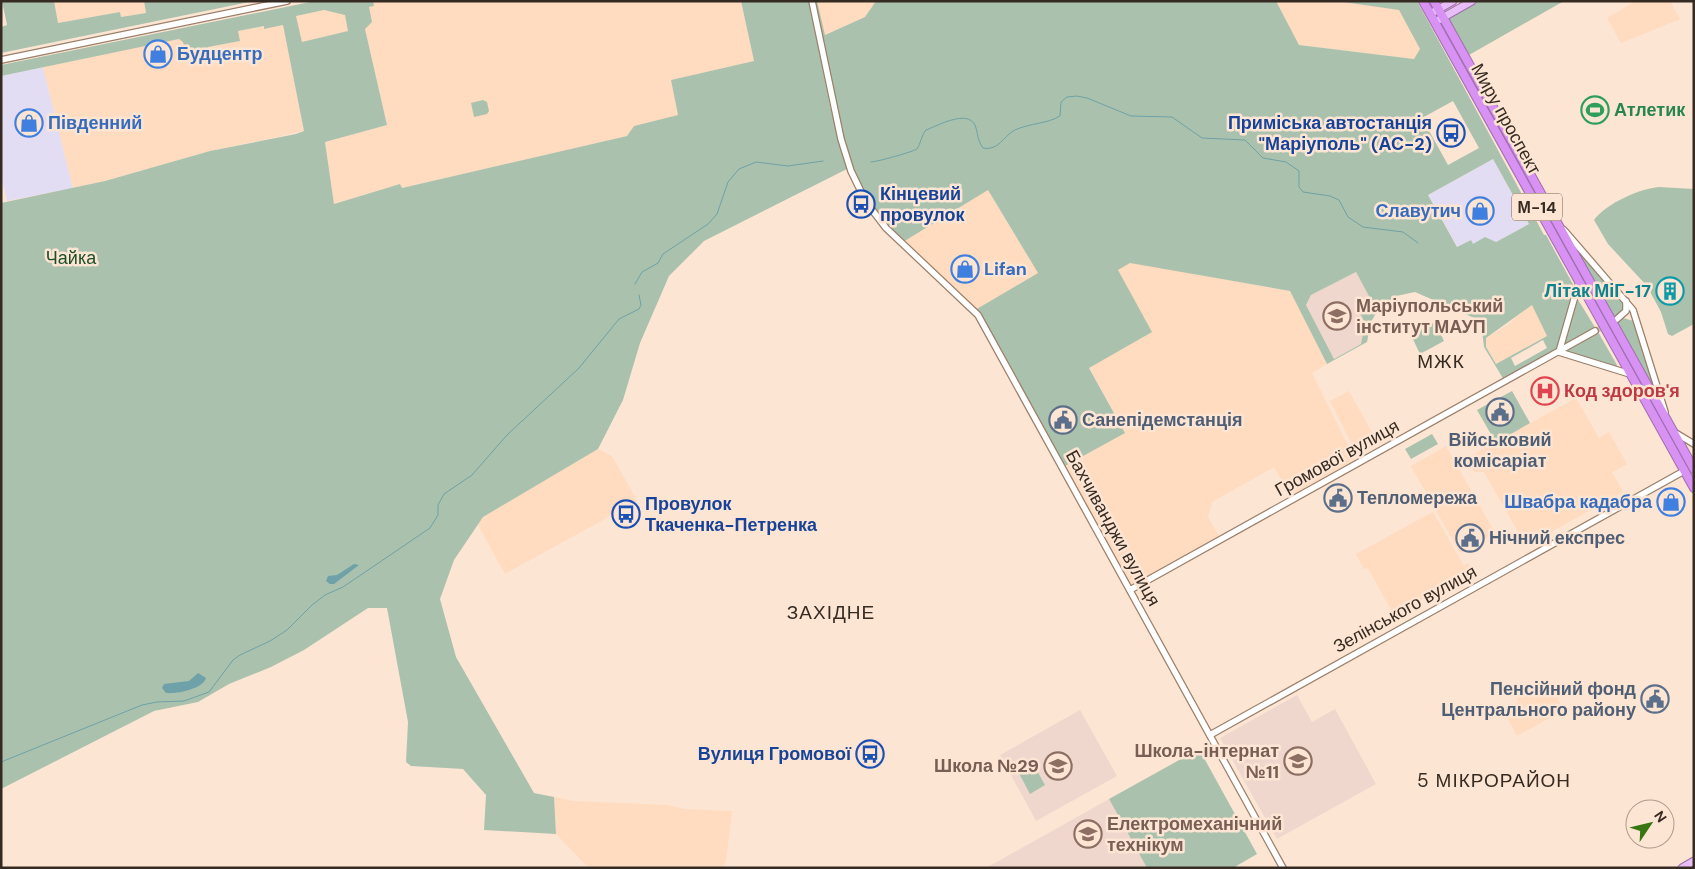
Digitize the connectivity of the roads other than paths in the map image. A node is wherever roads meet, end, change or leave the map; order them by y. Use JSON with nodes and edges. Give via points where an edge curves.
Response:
{"nodes":[{"id":1,"x":287,"y":1,"type":"edge"},
{"id":2,"x":812,"y":1,"type":"edge"},
{"id":3,"x":1423,"y":1,"type":"edge"},
{"id":4,"x":1434,"y":1,"type":"edge"},
{"id":5,"x":1454,"y":1,"type":"edge"},
{"id":6,"x":1472,"y":1,"type":"edge"},
{"id":7,"x":1439,"y":10,"type":"junction"},
{"id":8,"x":1430,"y":14,"type":"junction"},
{"id":9,"x":1443,"y":17,"type":"junction"},
{"id":10,"x":1434,"y":22,"type":"junction"},
{"id":11,"x":1,"y":60,"type":"edge"},
{"id":12,"x":1471,"y":69,"type":"junction"},
{"id":13,"x":1463,"y":73,"type":"junction"},
{"id":14,"x":1556,"y":220,"type":"junction"},
{"id":15,"x":1579,"y":282,"type":"junction"},
{"id":16,"x":1626,"y":299,"type":"junction"},
{"id":17,"x":1639,"y":323,"type":"junction"},
{"id":18,"x":1595,"y":331,"type":"tunnel mouth"},
{"id":19,"x":1559,"y":352,"type":"junction"},
{"id":20,"x":1630,"y":374,"type":"junction"},
{"id":21,"x":1668,"y":422,"type":"junction"},
{"id":22,"x":1673,"y":431,"type":"junction"},
{"id":23,"x":1694,"y":444,"type":"edge"},
{"id":24,"x":1693,"y":467,"type":"edge"},
{"id":25,"x":1684,"y":471,"type":"junction"},
{"id":26,"x":1694,"y":488,"type":"edge"},
{"id":27,"x":1130,"y":590,"type":"junction"},
{"id":28,"x":1210,"y":735,"type":"junction"},
{"id":29,"x":1694,"y":861,"type":"edge"},
{"id":30,"x":1283,"y":868,"type":"edge"},
{"id":31,"x":1682,"y":868,"type":"edge"}],
"edges":[{"from":1,"to":11,"type":"street"},
{"from":2,"to":27,"type":"street","name":"Бахчиванджи вулиця","via":[[841,139],[866,202],[886,228],[978,315]]},
{"from":3,"to":8,"type":"highway","name":"Миру проспект","number":"М-14"},
{"from":4,"to":7,"type":"highway","name":"Миру проспект","number":"М-14"},
{"from":5,"to":7,"type":"main road"},
{"from":6,"to":9,"type":"main road"},
{"from":7,"to":8,"type":"main road"},
{"from":7,"to":9,"type":"highway","name":"Миру проспект","number":"М-14"},
{"from":8,"to":10,"type":"highway","name":"Миру проспект","number":"М-14"},
{"from":9,"to":10,"type":"main road"},
{"from":9,"to":12,"type":"highway","name":"Миру проспект","number":"М-14"},
{"from":10,"to":13,"type":"highway","name":"Миру проспект","number":"М-14"},
{"from":12,"to":13,"type":"highway"},
{"from":12,"to":14,"type":"highway","name":"Миру проспект","number":"М-14"},
{"from":13,"to":15,"type":"highway","name":"Миру проспект","number":"М-14"},
{"from":14,"to":16,"type":"street"},
{"from":14,"to":21,"type":"highway","name":"Миру проспект","number":"М-14"},
{"from":15,"to":19,"type":"street"},
{"from":15,"to":20,"type":"highway","name":"Миру проспект","number":"М-14"},
{"from":16,"to":17,"type":"street"},
{"from":16,"to":17,"type":"street","via":[[1627,309],[1620,318],[1631,316]]},
{"from":17,"to":21,"type":"street"},
{"from":18,"to":19,"type":"street","name":"Громової вулиця"},
{"from":19,"to":20,"type":"street"},
{"from":19,"to":27,"type":"street","name":"Громової вулиця"},
{"from":20,"to":25,"type":"highway","name":"Миру проспект","number":"М-14"},
{"from":21,"to":22,"type":"highway","name":"Миру проспект","number":"М-14"},
{"from":22,"to":23,"type":"street"},
{"from":22,"to":24,"type":"highway","name":"Миру проспект","number":"М-14"},
{"from":24,"to":25,"type":"highway","name":"Зелінського вулиця"},
{"from":25,"to":26,"type":"highway","name":"Миру проспект","number":"М-14"},
{"from":25,"to":28,"type":"street","name":"Зелінського вулиця"},
{"from":27,"to":28,"type":"street","name":"Бахчиванджи вулиця"},
{"from":28,"to":30,"type":"street","name":"Бахчиванджи вулиця"},
{"from":29,"to":31,"type":"main road"}]}
